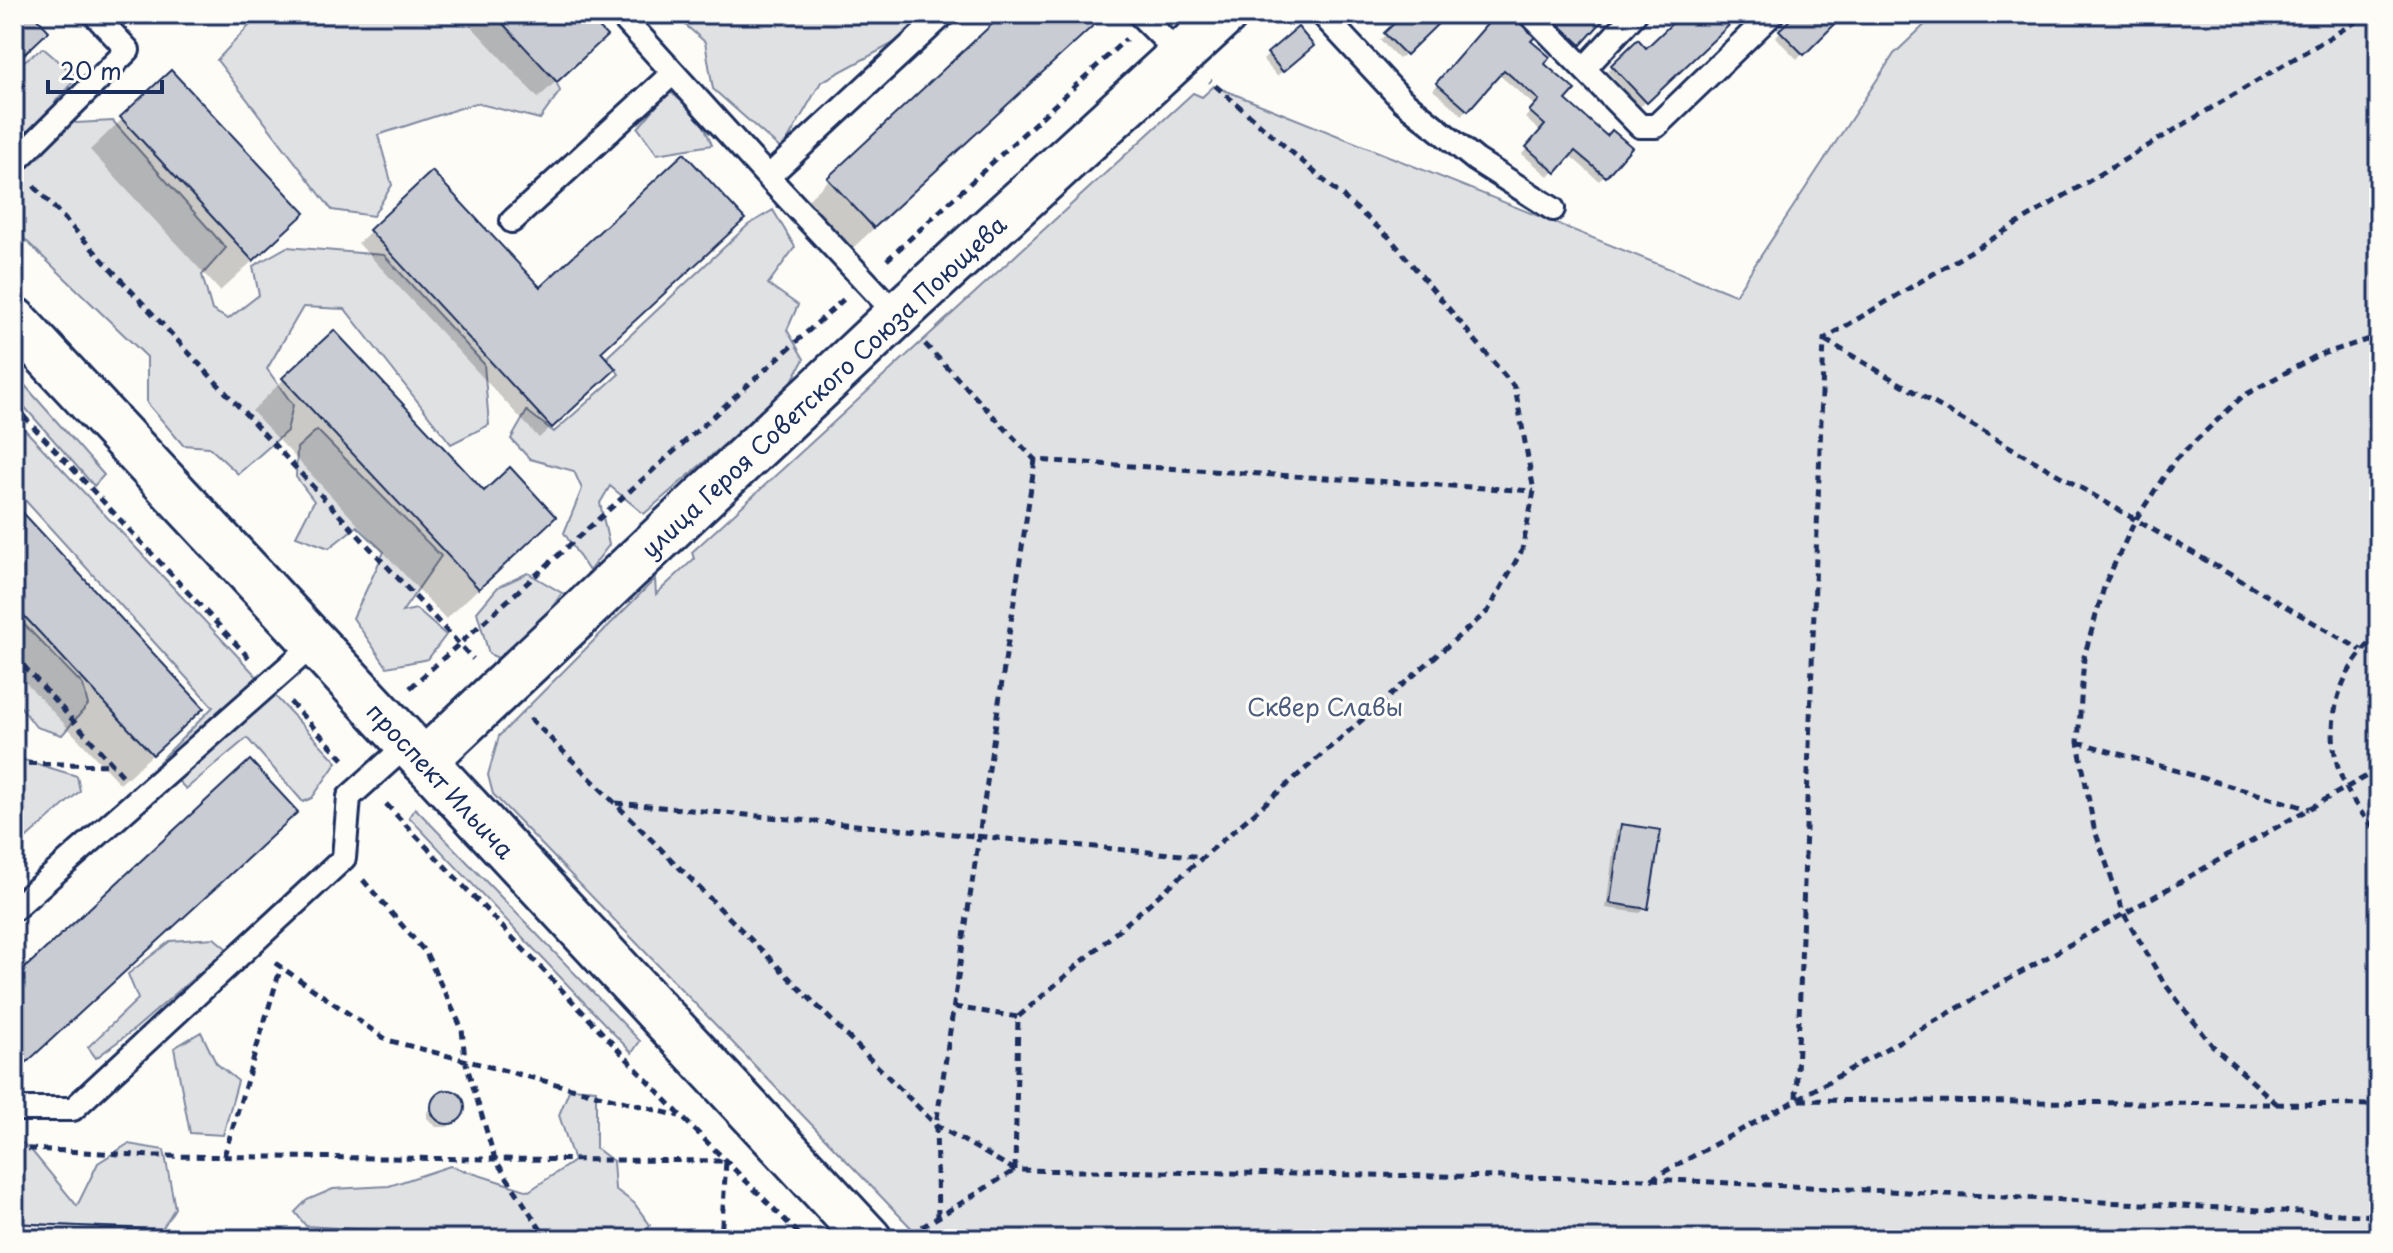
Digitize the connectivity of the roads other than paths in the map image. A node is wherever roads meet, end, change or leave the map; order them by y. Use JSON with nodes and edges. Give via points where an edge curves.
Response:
{"nodes":[{"id":1,"x":94,"y":14,"type":"edge"},
{"id":2,"x":620,"y":14,"type":"edge"},
{"id":3,"x":944,"y":14,"type":"edge"},
{"id":4,"x":1225,"y":14,"type":"edge"},
{"id":5,"x":1322,"y":14,"type":"edge"},
{"id":6,"x":1530,"y":14,"type":"edge"},
{"id":7,"x":1635,"y":14,"type":"edge"},
{"id":8,"x":1772,"y":14,"type":"edge"},
{"id":9,"x":1142,"y":18,"type":"edge"},
{"id":10,"x":1181,"y":56,"type":"junction"},
{"id":11,"x":1584,"y":69,"type":"junction"},
{"id":12,"x":673,"y":73,"type":"junction"},
{"id":13,"x":19,"y":170,"type":"edge"},
{"id":14,"x":768,"y":177,"type":"junction"},
{"id":15,"x":1553,"y":209,"type":"dead end"},
{"id":16,"x":512,"y":221,"type":"dead end"},
{"id":17,"x":897,"y":315,"type":"junction"},
{"id":18,"x":14,"y":320,"type":"edge"},
{"id":19,"x":314,"y":644,"type":"junction"},
{"id":20,"x":416,"y":753,"type":"junction"},
{"id":21,"x":14,"y":909,"type":"edge"},
{"id":22,"x":14,"y":1109,"type":"edge"},
{"id":23,"x":869,"y":1239,"type":"edge"}],
"edges":[{"from":1,"to":13,"type":"lane","via":[[128,50]]},
{"from":2,"to":12,"type":"lane"},
{"from":3,"to":14,"type":"lane"},
{"from":4,"to":10,"type":"main road","name":"улица Героя Советского Союза Поющева"},
{"from":5,"to":15,"type":"lane","via":[[1403,101],[1476,160]]},
{"from":6,"to":11,"type":"lane"},
{"from":7,"to":11,"type":"lane"},
{"from":8,"to":11,"type":"lane","via":[[1656,126],[1640,126]]},
{"from":9,"to":10,"type":"lane"},
{"from":10,"to":17,"type":"main road","name":"улица Героя Советского Союза Поющева"},
{"from":12,"to":14,"type":"lane"},
{"from":12,"to":16,"type":"lane"},
{"from":14,"to":17,"type":"lane"},
{"from":17,"to":20,"type":"main road","name":"улица Героя Советского Союза Поющева"},
{"from":18,"to":19,"type":"main road","name":"проспект Ильича"},
{"from":19,"to":20,"type":"main road","name":"проспект Ильича"},
{"from":19,"to":21,"type":"lane"},
{"from":20,"to":22,"type":"lane","via":[[349,797],[344,858],[73,1109]]},
{"from":20,"to":23,"type":"main road","name":"проспект Ильича"}]}
